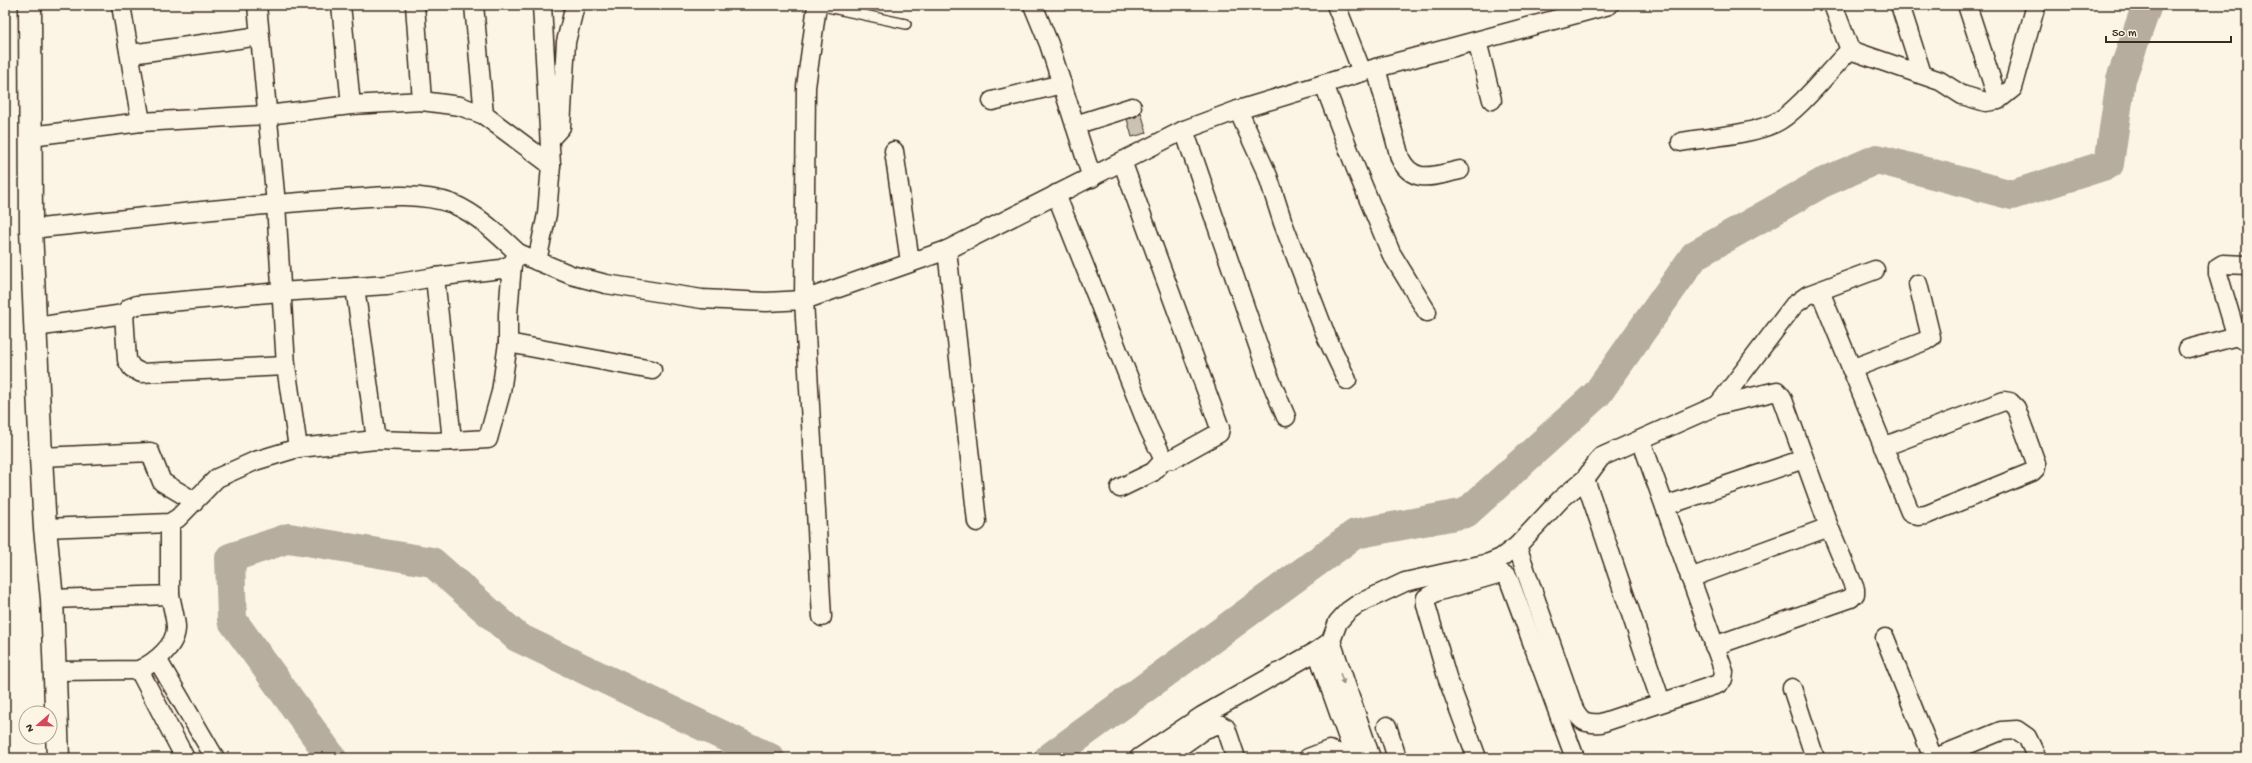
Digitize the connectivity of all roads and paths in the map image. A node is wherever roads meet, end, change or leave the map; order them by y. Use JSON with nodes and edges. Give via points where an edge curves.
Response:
{"nodes":[{"id":1,"x":30,"y":5,"type":"edge"},
{"id":2,"x":121,"y":5,"type":"edge"},
{"id":3,"x":257,"y":5,"type":"edge"},
{"id":4,"x":341,"y":5,"type":"edge"},
{"id":5,"x":415,"y":5,"type":"edge"},
{"id":6,"x":474,"y":5,"type":"edge"},
{"id":7,"x":542,"y":5,"type":"edge"},
{"id":8,"x":575,"y":5,"type":"edge"},
{"id":9,"x":817,"y":5,"type":"edge"},
{"id":10,"x":1033,"y":5,"type":"edge"},
{"id":11,"x":1336,"y":5,"type":"edge"},
{"id":12,"x":1609,"y":5,"type":"edge"},
{"id":13,"x":1833,"y":5,"type":"edge"},
{"id":14,"x":1900,"y":5,"type":"edge"},
{"id":15,"x":1967,"y":5,"type":"edge"},
{"id":16,"x":2036,"y":5,"type":"edge"},
{"id":17,"x":906,"y":24,"type":"dead end"},
{"id":18,"x":260,"y":36,"type":"junction"},
{"id":19,"x":1477,"y":41,"type":"junction"},
{"id":20,"x":1850,"y":50,"type":"junction"},
{"id":21,"x":130,"y":54,"type":"junction"},
{"id":22,"x":1369,"y":70,"type":"junction"},
{"id":23,"x":1922,"y":74,"type":"junction"},
{"id":24,"x":1062,"y":84,"type":"junction"},
{"id":25,"x":1324,"y":84,"type":"junction"},
{"id":26,"x":1492,"y":100,"type":"dead end"},
{"id":27,"x":1998,"y":100,"type":"junction"},
{"id":28,"x":422,"y":101,"type":"junction"},
{"id":29,"x":992,"y":101,"type":"dead end"},
{"id":30,"x":351,"y":105,"type":"junction"},
{"id":31,"x":1132,"y":107,"type":"dead end"},
{"id":32,"x":1238,"y":110,"type":"junction"},
{"id":33,"x":268,"y":115,"type":"junction"},
{"id":34,"x":484,"y":115,"type":"junction"},
{"id":35,"x":141,"y":122,"type":"junction"},
{"id":36,"x":1075,"y":125,"type":"junction"},
{"id":37,"x":1184,"y":130,"type":"junction"},
{"id":38,"x":31,"y":136,"type":"junction"},
{"id":39,"x":550,"y":139,"type":"junction"},
{"id":40,"x":1681,"y":142,"type":"dead end"},
{"id":41,"x":894,"y":151,"type":"dead end"},
{"id":42,"x":1122,"y":161,"type":"junction"},
{"id":43,"x":551,"y":165,"type":"junction"},
{"id":44,"x":1460,"y":170,"type":"dead end"},
{"id":45,"x":1092,"y":178,"type":"junction"},
{"id":46,"x":1056,"y":194,"type":"junction"},
{"id":47,"x":276,"y":204,"type":"junction"},
{"id":48,"x":31,"y":229,"type":"junction"},
{"id":49,"x":947,"y":250,"type":"junction"},
{"id":50,"x":515,"y":258,"type":"junction"},
{"id":51,"x":537,"y":261,"type":"junction"},
{"id":52,"x":910,"y":262,"type":"junction"},
{"id":53,"x":2247,"y":265,"type":"edge"},
{"id":54,"x":1875,"y":270,"type":"dead end"},
{"id":55,"x":435,"y":277,"type":"junction"},
{"id":56,"x":1918,"y":284,"type":"dead end"},
{"id":57,"x":355,"y":287,"type":"junction"},
{"id":58,"x":1820,"y":291,"type":"junction"},
{"id":59,"x":280,"y":292,"type":"junction"},
{"id":60,"x":804,"y":300,"type":"junction"},
{"id":61,"x":1427,"y":312,"type":"dead end"},
{"id":62,"x":124,"y":314,"type":"junction"},
{"id":63,"x":36,"y":327,"type":"junction"},
{"id":64,"x":2242,"y":338,"type":"edge"},
{"id":65,"x":508,"y":343,"type":"junction"},
{"id":66,"x":2188,"y":349,"type":"dead end"},
{"id":67,"x":286,"y":366,"type":"junction"},
{"id":68,"x":652,"y":370,"type":"dead end"},
{"id":69,"x":1851,"y":370,"type":"junction"},
{"id":70,"x":1347,"y":380,"type":"dead end"},
{"id":71,"x":1718,"y":405,"type":"junction"},
{"id":72,"x":1286,"y":417,"type":"dead end"},
{"id":73,"x":376,"y":440,"type":"junction"},
{"id":74,"x":1641,"y":440,"type":"junction"},
{"id":75,"x":452,"y":441,"type":"junction"},
{"id":76,"x":1884,"y":447,"type":"junction"},
{"id":77,"x":298,"y":448,"type":"junction"},
{"id":78,"x":41,"y":457,"type":"junction"},
{"id":79,"x":1804,"y":459,"type":"junction"},
{"id":80,"x":1164,"y":460,"type":"junction"},
{"id":81,"x":1585,"y":479,"type":"junction"},
{"id":82,"x":1120,"y":488,"type":"dead end"},
{"id":83,"x":194,"y":501,"type":"junction"},
{"id":84,"x":1665,"y":506,"type":"junction"},
{"id":85,"x":977,"y":522,"type":"dead end"},
{"id":86,"x":170,"y":523,"type":"junction"},
{"id":87,"x":1830,"y":527,"type":"junction"},
{"id":88,"x":45,"y":528,"type":"junction"},
{"id":89,"x":1517,"y":546,"type":"junction"},
{"id":90,"x":1690,"y":578,"type":"junction"},
{"id":91,"x":170,"y":595,"type":"junction"},
{"id":92,"x":52,"y":599,"type":"junction"},
{"id":93,"x":822,"y":616,"type":"dead end"},
{"id":94,"x":1885,"y":638,"type":"dead end"},
{"id":95,"x":1324,"y":646,"type":"junction"},
{"id":96,"x":1714,"y":646,"type":"junction"},
{"id":97,"x":157,"y":659,"type":"junction"},
{"id":98,"x":139,"y":670,"type":"junction"},
{"id":99,"x":56,"y":678,"type":"junction"},
{"id":100,"x":1792,"y":688,"type":"dead end"},
{"id":101,"x":1661,"y":702,"type":"junction"},
{"id":102,"x":1387,"y":726,"type":"dead end"},
{"id":103,"x":58,"y":758,"type":"edge"},
{"id":104,"x":185,"y":758,"type":"edge"},
{"id":105,"x":215,"y":758,"type":"edge"},
{"id":106,"x":1139,"y":758,"type":"edge"},
{"id":107,"x":1164,"y":758,"type":"edge"},
{"id":108,"x":1236,"y":758,"type":"edge"},
{"id":109,"x":1308,"y":758,"type":"edge"},
{"id":110,"x":1341,"y":758,"type":"edge"},
{"id":111,"x":1355,"y":758,"type":"edge"},
{"id":112,"x":1371,"y":758,"type":"edge"},
{"id":113,"x":1397,"y":758,"type":"edge"},
{"id":114,"x":1477,"y":758,"type":"edge"},
{"id":115,"x":1574,"y":758,"type":"edge"},
{"id":116,"x":1815,"y":758,"type":"edge"},
{"id":117,"x":1934,"y":758,"type":"edge"},
{"id":118,"x":2037,"y":758,"type":"edge"}],
"edges":[{"from":1,"to":38,"type":"street"},
{"from":2,"to":21,"type":"street"},
{"from":3,"to":18,"type":"street"},
{"from":4,"to":30,"type":"street"},
{"from":5,"to":28,"type":"street"},
{"from":6,"to":34,"type":"street"},
{"from":7,"to":39,"type":"street"},
{"from":8,"to":39,"type":"street","via":[[566,42],[561,127]]},
{"from":9,"to":17,"type":"lane"},
{"from":9,"to":60,"type":"street","via":[[806,87]]},
{"from":10,"to":24,"type":"street"},
{"from":11,"to":22,"type":"street"},
{"from":12,"to":19,"type":"street"},
{"from":13,"to":20,"type":"street"},
{"from":14,"to":23,"type":"street"},
{"from":15,"to":27,"type":"street"},
{"from":16,"to":27,"type":"street","via":[[2013,88]]},
{"from":18,"to":21,"type":"street"},
{"from":18,"to":33,"type":"street"},
{"from":19,"to":22,"type":"street"},
{"from":19,"to":26,"type":"street"},
{"from":20,"to":23,"type":"street"},
{"from":20,"to":40,"type":"street","via":[[1791,111],[1776,122],[1760,128]]},
{"from":21,"to":35,"type":"street"},
{"from":22,"to":25,"type":"street"},
{"from":22,"to":44,"type":"street","via":[[1405,168],[1412,174],[1425,177]]},
{"from":23,"to":27,"type":"street","via":[[1940,81],[1962,95],[1986,102]]},
{"from":24,"to":29,"type":"street"},
{"from":24,"to":36,"type":"street"},
{"from":25,"to":32,"type":"street"},
{"from":25,"to":61,"type":"street","via":[[1391,253]]},
{"from":28,"to":30,"type":"street"},
{"from":28,"to":34,"type":"street","via":[[460,106]]},
{"from":30,"to":33,"type":"street"},
{"from":31,"to":36,"type":"street"},
{"from":32,"to":37,"type":"street"},
{"from":32,"to":70,"type":"street","via":[[1268,176],[1327,338]]},
{"from":33,"to":35,"type":"street"},
{"from":33,"to":47,"type":"street"},
{"from":34,"to":43,"type":"street"},
{"from":35,"to":38,"type":"street"},
{"from":36,"to":45,"type":"street"},
{"from":37,"to":42,"type":"street"},
{"from":37,"to":72,"type":"street","via":[[1268,374]]},
{"from":38,"to":48,"type":"street"},
{"from":39,"to":43,"type":"street"},
{"from":41,"to":52,"type":"street"},
{"from":42,"to":45,"type":"street"},
{"from":42,"to":80,"type":"street","via":[[1220,428],[1219,433],[1172,459]]},
{"from":43,"to":51,"type":"street","via":[[547,214]]},
{"from":45,"to":46,"type":"street"},
{"from":46,"to":49,"type":"street"},
{"from":46,"to":80,"type":"street","via":[[1149,429]]},
{"from":47,"to":48,"type":"street"},
{"from":47,"to":50,"type":"street","via":[[388,196],[435,199],[454,204],[483,222]]},
{"from":47,"to":59,"type":"street"},
{"from":48,"to":63,"type":"street"},
{"from":49,"to":52,"type":"street"},
{"from":49,"to":85,"type":"street"},
{"from":50,"to":51,"type":"street"},
{"from":50,"to":55,"type":"street","via":[[501,269]]},
{"from":50,"to":65,"type":"street","via":[[508,314]]},
{"from":51,"to":60,"type":"street","via":[[571,275],[606,284],[702,299],[766,302]]},
{"from":52,"to":60,"type":"street"},
{"from":53,"to":64,"type":"street","via":[[2223,264],[2218,267],[2218,274]]},
{"from":54,"to":58,"type":"street"},
{"from":55,"to":57,"type":"street","via":[[386,286]]},
{"from":55,"to":75,"type":"street"},
{"from":56,"to":69,"type":"street","via":[[1931,337]]},
{"from":57,"to":59,"type":"street"},
{"from":57,"to":73,"type":"street"},
{"from":58,"to":69,"type":"street"},
{"from":58,"to":71,"type":"street","via":[[1808,295],[1794,305]]},
{"from":59,"to":62,"type":"street","via":[[137,305],[129,308]]},
{"from":59,"to":67,"type":"street"},
{"from":60,"to":93,"type":"street"},
{"from":62,"to":63,"type":"street"},
{"from":62,"to":67,"type":"street","via":[[127,360],[132,368],[141,373]]},
{"from":63,"to":78,"type":"street"},
{"from":64,"to":66,"type":"street"},
{"from":65,"to":68,"type":"street"},
{"from":65,"to":75,"type":"street","via":[[501,392],[488,439]]},
{"from":67,"to":77,"type":"street"},
{"from":69,"to":76,"type":"street"},
{"from":71,"to":74,"type":"street"},
{"from":71,"to":79,"type":"street","via":[[1776,390],[1782,397]]},
{"from":73,"to":75,"type":"street"},
{"from":73,"to":77,"type":"street"},
{"from":74,"to":81,"type":"street","via":[[1601,457]]},
{"from":74,"to":84,"type":"street"},
{"from":76,"to":76,"type":"street","via":[[2004,401],[2010,402],[2016,408],[2036,468],[2025,475],[1918,516],[1910,512]]},
{"from":77,"to":83,"type":"street","via":[[255,461],[217,478]]},
{"from":78,"to":83,"type":"street","via":[[150,452],[162,482]]},
{"from":78,"to":88,"type":"street"},
{"from":79,"to":84,"type":"street"},
{"from":79,"to":87,"type":"street"},
{"from":80,"to":82,"type":"street","via":[[1153,472]]},
{"from":81,"to":89,"type":"street","via":[[1561,499]]},
{"from":81,"to":101,"type":"street"},
{"from":83,"to":86,"type":"street"},
{"from":84,"to":90,"type":"street"},
{"from":86,"to":88,"type":"street"},
{"from":86,"to":91,"type":"street"},
{"from":87,"to":90,"type":"street"},
{"from":87,"to":96,"type":"street","via":[[1855,594],[1851,598]]},
{"from":88,"to":92,"type":"street"},
{"from":89,"to":95,"type":"street","via":[[1489,563],[1405,582],[1358,604],[1338,622]]},
{"from":89,"to":101,"type":"street","via":[[1578,718],[1586,724],[1601,723]]},
{"from":90,"to":96,"type":"street"},
{"from":91,"to":92,"type":"street"},
{"from":91,"to":97,"type":"street","via":[[176,628],[169,647]]},
{"from":92,"to":99,"type":"street"},
{"from":94,"to":117,"type":"street"},
{"from":95,"to":106,"type":"street","via":[[1202,716]]},
{"from":95,"to":111,"type":"street"},
{"from":95,"to":112,"type":"street","one_way":true},
{"from":96,"to":101,"type":"street","via":[[1724,672],[1723,680],[1718,684]]},
{"from":97,"to":98,"type":"street"},
{"from":97,"to":105,"type":"street"},
{"from":98,"to":99,"type":"street"},
{"from":98,"to":104,"type":"street"},
{"from":99,"to":103,"type":"street"},
{"from":100,"to":116,"type":"street"},
{"from":102,"to":113,"type":"street"},
{"from":107,"to":108,"type":"street","via":[[1205,729],[1219,724],[1226,728]]},
{"from":109,"to":110,"type":"street","via":[[1329,750],[1338,753]]},
{"from":114,"to":115,"type":"street","via":[[1447,677],[1426,598],[1436,592],[1501,573],[1508,577]]},
{"from":117,"to":118,"type":"street","via":[[2001,732],[2017,730],[2027,737]]}]}
